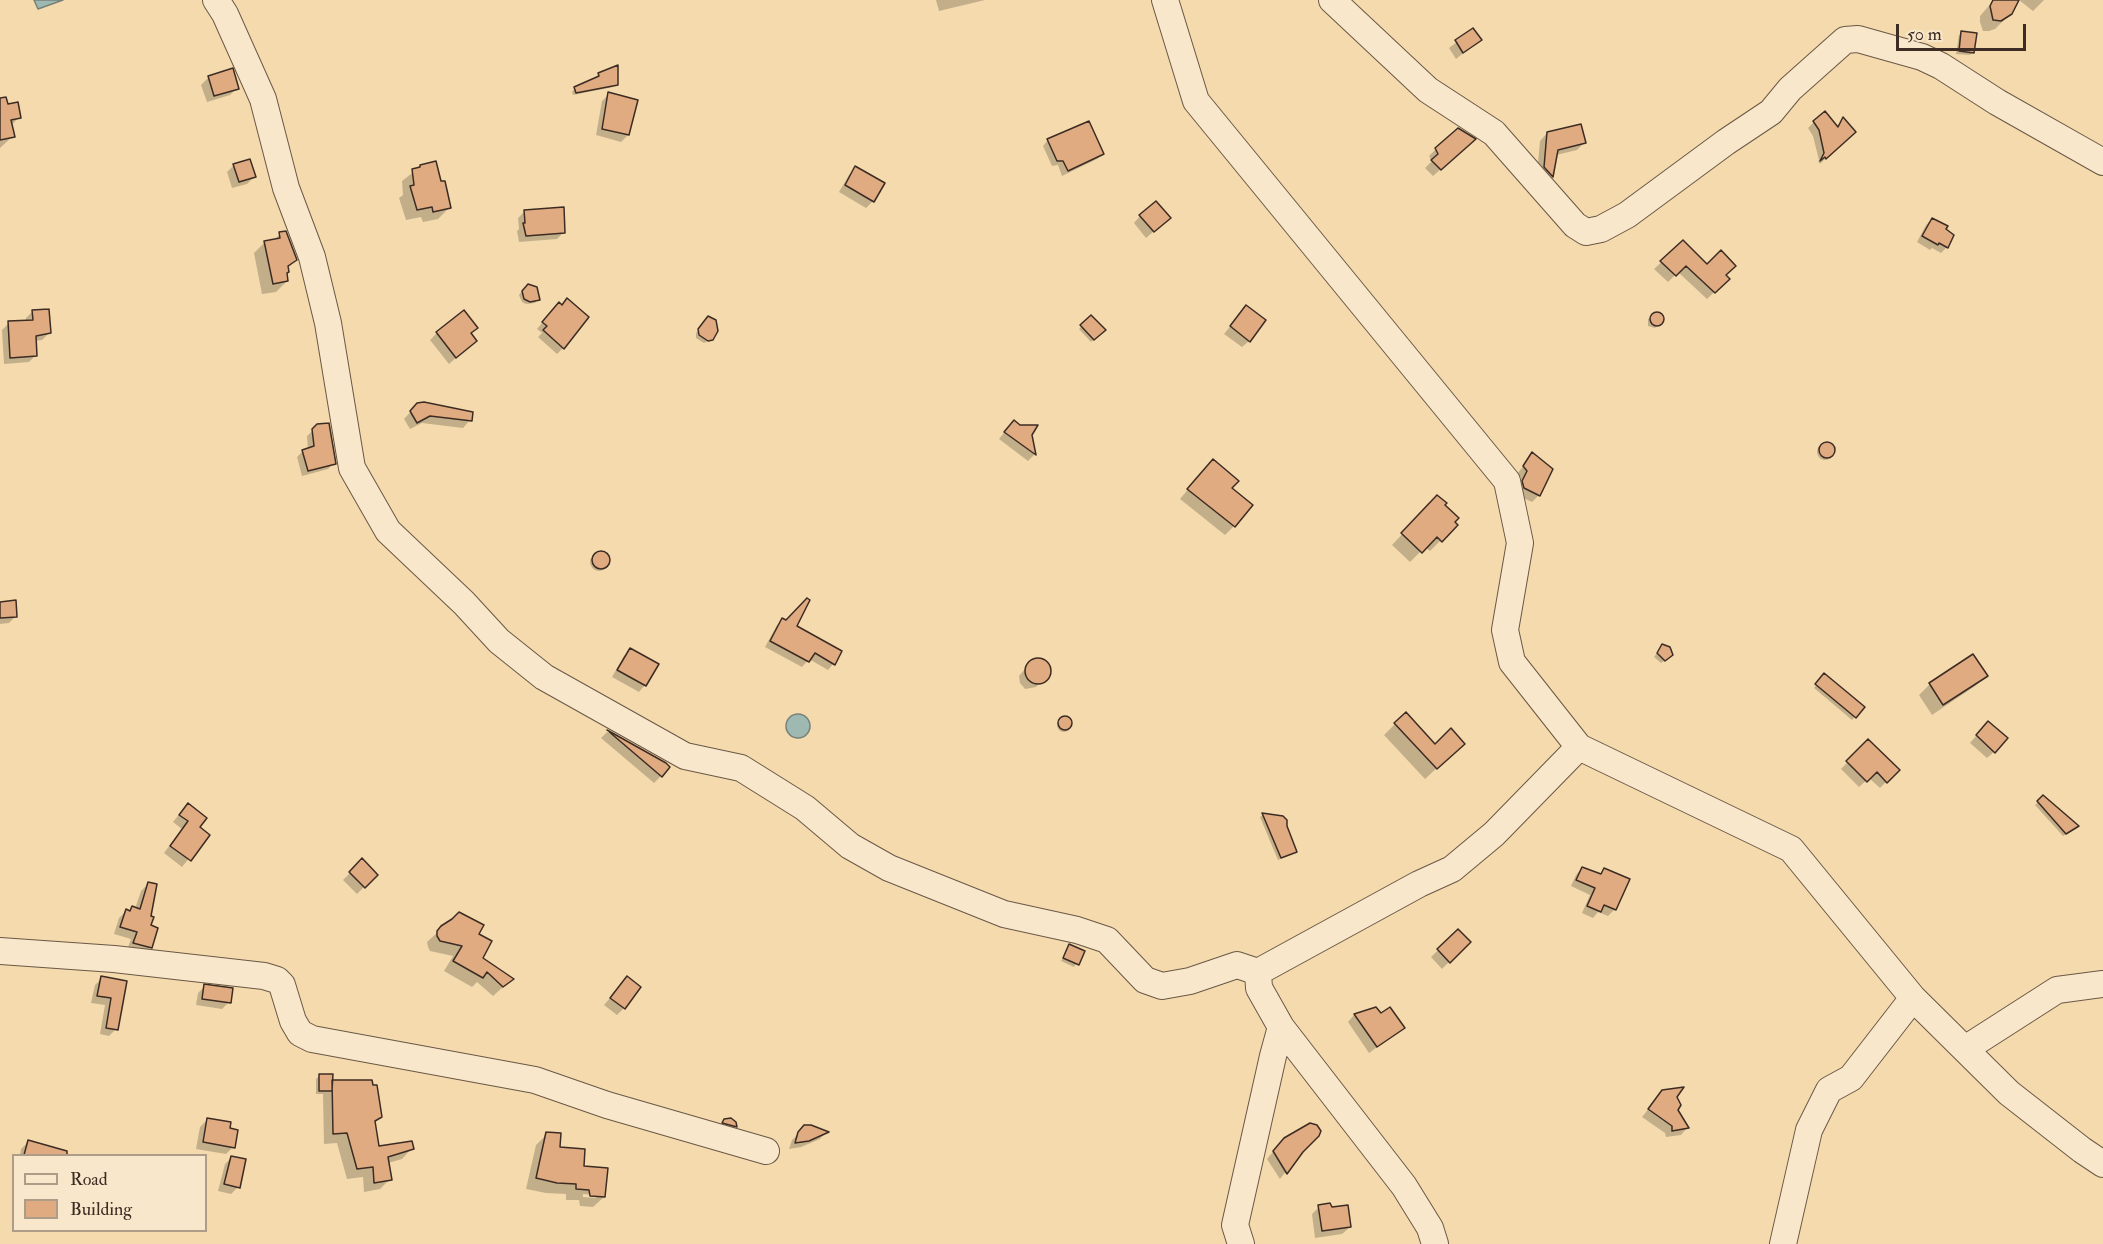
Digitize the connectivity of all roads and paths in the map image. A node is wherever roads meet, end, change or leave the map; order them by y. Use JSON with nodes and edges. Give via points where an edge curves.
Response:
{"nodes":[{"id":1,"x":216,"y":0,"type":"edge"},
{"id":2,"x":1165,"y":0,"type":"edge"},
{"id":3,"x":1332,"y":0,"type":"edge"},
{"id":4,"x":2103,"y":162,"type":"edge"},
{"id":5,"x":1579,"y":747,"type":"junction"},
{"id":6,"x":0,"y":951,"type":"edge"},
{"id":7,"x":1258,"y":972,"type":"junction"},
{"id":8,"x":2103,"y":984,"type":"edge"},
{"id":9,"x":1913,"y":998,"type":"junction"},
{"id":10,"x":1281,"y":1027,"type":"junction"},
{"id":11,"x":1965,"y":1049,"type":"junction"},
{"id":12,"x":766,"y":1151,"type":"dead end"},
{"id":13,"x":2103,"y":1164,"type":"edge"},
{"id":14,"x":1241,"y":1244,"type":"edge"},
{"id":15,"x":1435,"y":1244,"type":"edge"},
{"id":16,"x":1783,"y":1244,"type":"edge"}],
"edges":[{"from":1,"to":7,"type":"street","via":[[263,99],[286,188],[312,256],[328,323],[352,468],[388,531],[499,641],[544,677],[685,756],[741,768],[805,808],[850,846],[890,868],[1004,914],[1107,940],[1145,980],[1162,986],[1237,965]]},
{"from":2,"to":5,"type":"street","via":[[1196,102],[1507,481],[1520,543],[1504,630],[1512,662]]},
{"from":3,"to":4,"type":"street","via":[[1428,90],[1494,133],[1575,225],[1586,232],[1601,229],[1627,214],[1771,112],[1790,89],[1845,40],[1858,39],[1922,57]]},
{"from":5,"to":7,"type":"street","via":[[1494,834],[1452,869]]},
{"from":5,"to":9,"type":"street","via":[[1791,849]]},
{"from":6,"to":12,"type":"street","via":[[264,976],[282,985],[292,1022],[300,1033],[312,1039],[535,1080]]},
{"from":7,"to":10,"type":"street","via":[[1259,988]]},
{"from":8,"to":11,"type":"street","via":[[2057,990]]},
{"from":9,"to":11,"type":"street"},
{"from":9,"to":16,"type":"street","via":[[1851,1078],[1829,1090],[1809,1130]]},
{"from":10,"to":14,"type":"street","via":[[1235,1225]]},
{"from":10,"to":15,"type":"street","via":[[1404,1186],[1430,1228]]},
{"from":11,"to":13,"type":"street","via":[[2009,1093]]}]}
